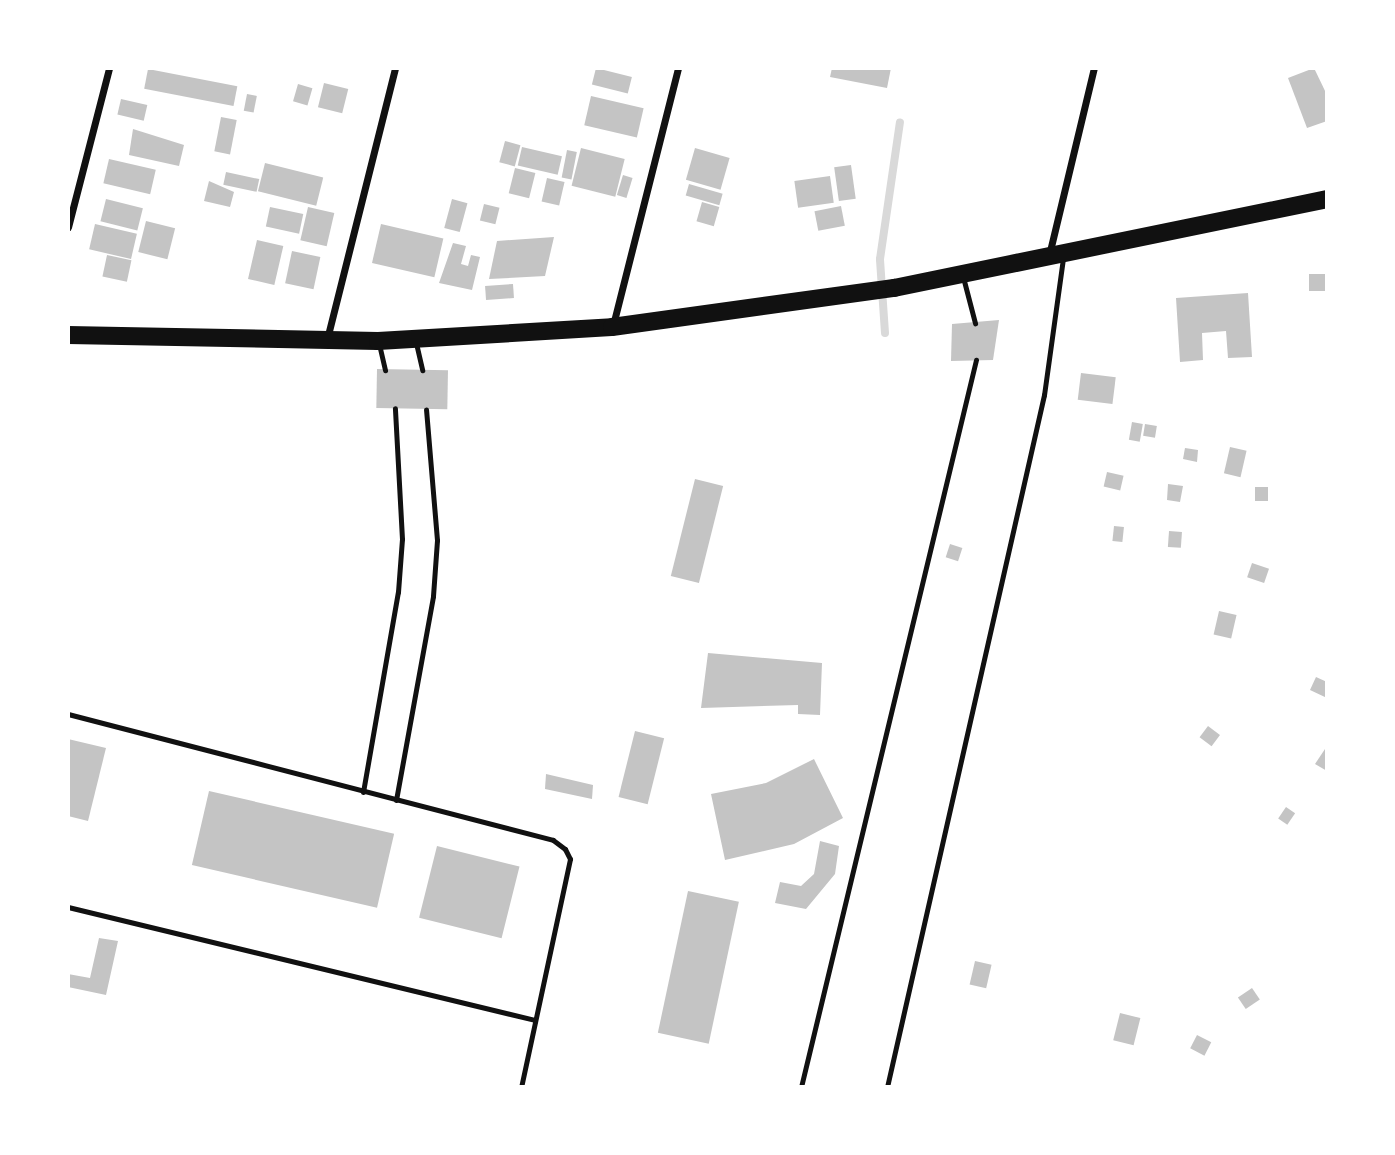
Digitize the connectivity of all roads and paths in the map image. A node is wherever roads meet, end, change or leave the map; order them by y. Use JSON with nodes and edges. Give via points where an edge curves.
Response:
{"nodes":[{"id":1,"x":109,"y":68,"type":"edge"},
{"id":2,"x":395,"y":68,"type":"edge"},
{"id":3,"x":678,"y":68,"type":"edge"},
{"id":4,"x":1094,"y":68,"type":"edge"},
{"id":5,"x":1327,"y":199,"type":"edge"},
{"id":6,"x":68,"y":227,"type":"edge"},
{"id":7,"x":1056,"y":256,"type":"junction"},
{"id":8,"x":962,"y":274,"type":"junction"},
{"id":9,"x":975,"y":323,"type":"dead end"},
{"id":10,"x":612,"y":327,"type":"junction"},
{"id":11,"x":68,"y":335,"type":"edge"},
{"id":12,"x":416,"y":340,"type":"junction"},
{"id":13,"x":326,"y":341,"type":"junction"},
{"id":14,"x":378,"y":341,"type":"junction"},
{"id":15,"x":976,"y":360,"type":"dead end"},
{"id":16,"x":385,"y":370,"type":"dead end"},
{"id":17,"x":422,"y":370,"type":"dead end"},
{"id":18,"x":395,"y":408,"type":"dead end"},
{"id":19,"x":426,"y":409,"type":"dead end"},
{"id":20,"x":68,"y":714,"type":"edge"},
{"id":21,"x":363,"y":792,"type":"junction"},
{"id":22,"x":396,"y":800,"type":"junction"},
{"id":23,"x":68,"y":907,"type":"edge"},
{"id":24,"x":536,"y":1020,"type":"junction"},
{"id":25,"x":521,"y":1087,"type":"edge"},
{"id":26,"x":801,"y":1087,"type":"edge"},
{"id":27,"x":887,"y":1087,"type":"edge"}],
"edges":[{"from":1,"to":6,"type":"street"},
{"from":2,"to":13,"type":"street"},
{"from":3,"to":10,"type":"street"},
{"from":4,"to":7,"type":"street"},
{"from":5,"to":7,"type":"main road"},
{"from":7,"to":8,"type":"main road"},
{"from":7,"to":27,"type":"lane","via":[[1044,395]]},
{"from":8,"to":9,"type":"lane"},
{"from":8,"to":10,"type":"main road","via":[[868,292]]},
{"from":10,"to":12,"type":"main road"},
{"from":11,"to":13,"type":"main road"},
{"from":12,"to":14,"type":"main road"},
{"from":12,"to":17,"type":"lane"},
{"from":13,"to":14,"type":"main road"},
{"from":14,"to":16,"type":"lane"},
{"from":15,"to":26,"type":"lane"},
{"from":18,"to":21,"type":"lane","via":[[402,539],[398,592]]},
{"from":19,"to":22,"type":"lane","via":[[437,540],[433,596]]},
{"from":20,"to":21,"type":"lane"},
{"from":21,"to":22,"type":"lane"},
{"from":22,"to":24,"type":"lane","via":[[552,840],[565,849],[570,859]]},
{"from":23,"to":24,"type":"lane"},
{"from":24,"to":25,"type":"lane"}]}
